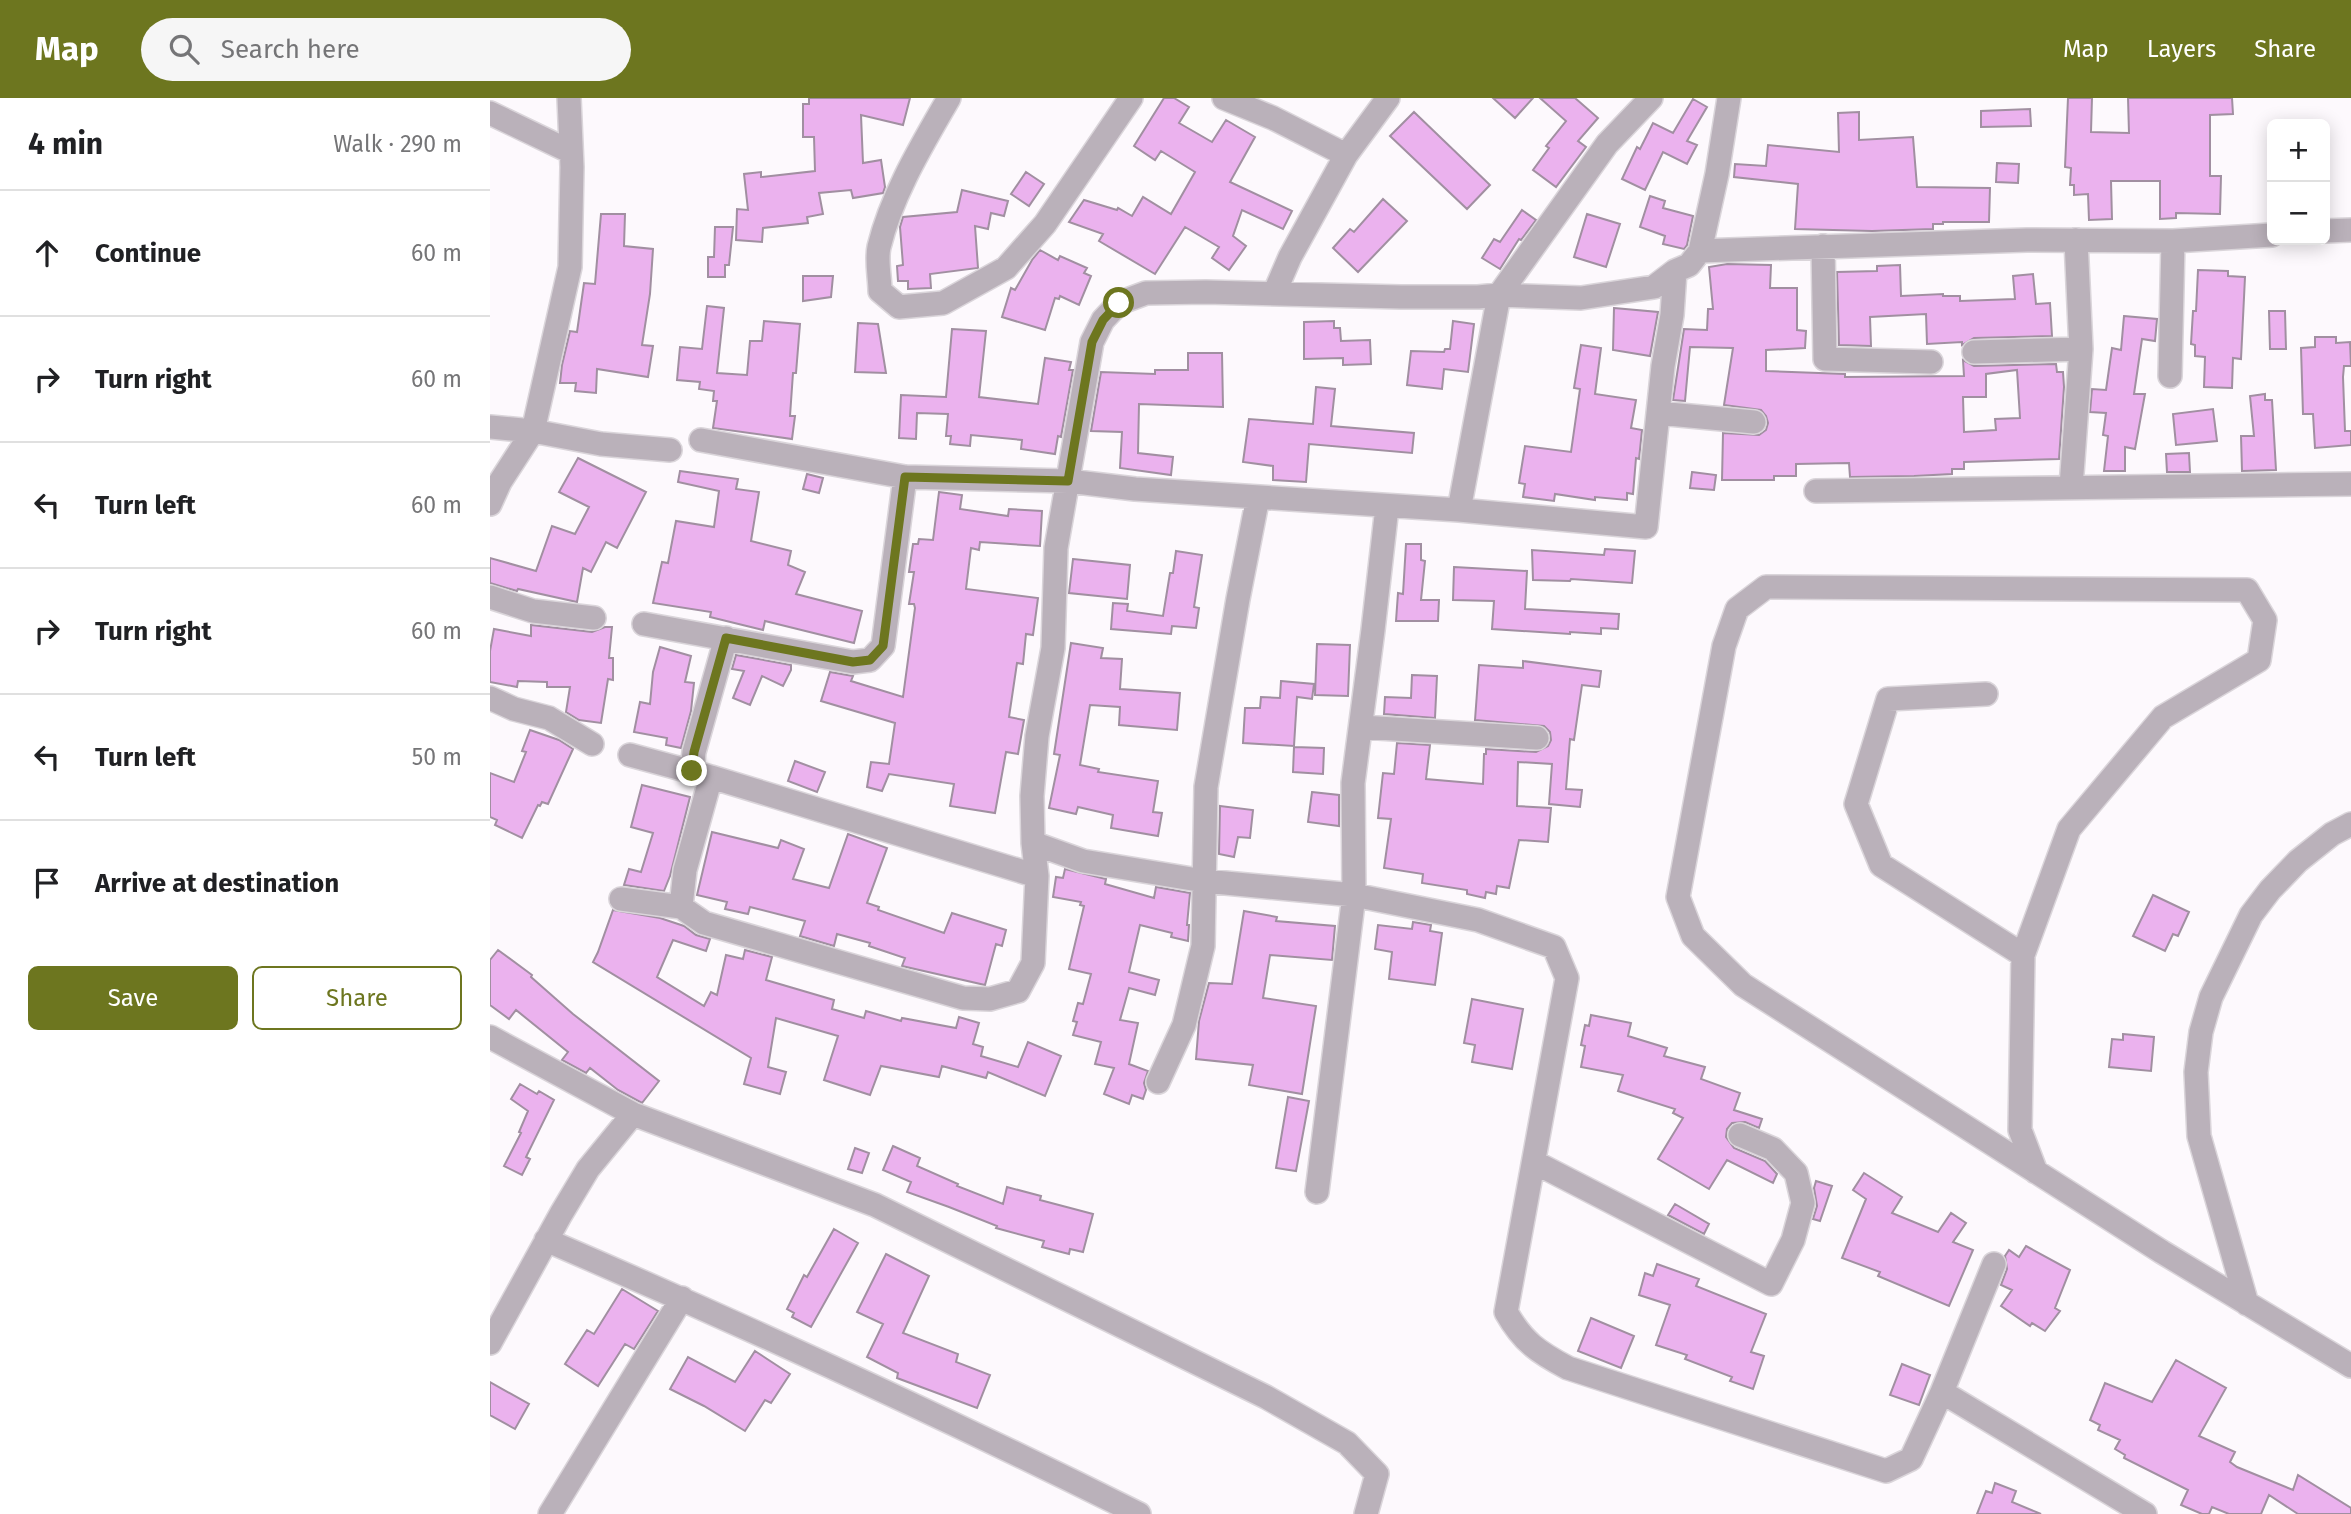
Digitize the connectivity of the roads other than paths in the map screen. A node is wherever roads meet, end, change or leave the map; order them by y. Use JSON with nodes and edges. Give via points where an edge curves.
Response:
{"nodes":[{"id":1,"x":569,"y":98,"type":"edge"},
{"id":2,"x":949,"y":98,"type":"edge"},
{"id":3,"x":1131,"y":98,"type":"edge"},
{"id":4,"x":1224,"y":98,"type":"edge"},
{"id":5,"x":1388,"y":98,"type":"edge"},
{"id":6,"x":1651,"y":98,"type":"edge"},
{"id":7,"x":1729,"y":98,"type":"edge"},
{"id":8,"x":490,"y":113,"type":"edge"},
{"id":9,"x":571,"y":152,"type":"junction"},
{"id":10,"x":1346,"y":155,"type":"junction"},
{"id":11,"x":2351,"y":230,"type":"edge"},
{"id":12,"x":2330,"y":231,"type":"edge"},
{"id":13,"x":2267,"y":234,"type":"edge"},
{"id":14,"x":2076,"y":240,"type":"junction"},
{"id":15,"x":2173,"y":241,"type":"junction"},
{"id":16,"x":1822,"y":246,"type":"junction"},
{"id":17,"x":1700,"y":251,"type":"junction"},
{"id":18,"x":1675,"y":271,"type":"junction"},
{"id":19,"x":1275,"y":295,"type":"junction"},
{"id":20,"x":1499,"y":295,"type":"junction"},
{"id":21,"x":2081,"y":349,"type":"junction"},
{"id":22,"x":1974,"y":352,"type":"dead end"},
{"id":23,"x":1931,"y":362,"type":"dead end"},
{"id":24,"x":2170,"y":376,"type":"dead end"},
{"id":25,"x":1658,"y":413,"type":"junction"},
{"id":26,"x":1754,"y":422,"type":"dead end"},
{"id":27,"x":490,"y":427,"type":"edge"},
{"id":28,"x":533,"y":432,"type":"junction"},
{"id":29,"x":701,"y":440,"type":"dead end"},
{"id":30,"x":670,"y":450,"type":"dead end"},
{"id":31,"x":905,"y":477,"type":"junction"},
{"id":32,"x":1068,"y":481,"type":"junction"},
{"id":33,"x":2351,"y":484,"type":"edge"},
{"id":34,"x":2071,"y":487,"type":"junction"},
{"id":35,"x":1816,"y":491,"type":"dead end"},
{"id":36,"x":1258,"y":497,"type":"junction"},
{"id":37,"x":490,"y":504,"type":"edge"},
{"id":38,"x":1387,"y":507,"type":"junction"},
{"id":39,"x":1459,"y":510,"type":"junction"},
{"id":40,"x":490,"y":597,"type":"edge"},
{"id":41,"x":594,"y":618,"type":"dead end"},
{"id":42,"x":645,"y":624,"type":"dead end"},
{"id":43,"x":726,"y":638,"type":"junction"},
{"id":44,"x":1986,"y":694,"type":"dead end"},
{"id":45,"x":490,"y":698,"type":"edge"},
{"id":46,"x":1362,"y":727,"type":"junction"},
{"id":47,"x":1537,"y":738,"type":"dead end"},
{"id":48,"x":593,"y":744,"type":"dead end"},
{"id":49,"x":630,"y":755,"type":"dead end"},
{"id":50,"x":702,"y":774,"type":"junction"},
{"id":51,"x":2351,"y":824,"type":"edge"},
{"id":52,"x":1033,"y":843,"type":"junction"},
{"id":53,"x":1037,"y":876,"type":"junction"},
{"id":54,"x":1204,"y":881,"type":"junction"},
{"id":55,"x":1354,"y":895,"type":"junction"},
{"id":56,"x":621,"y":899,"type":"dead end"},
{"id":57,"x":681,"y":907,"type":"junction"},
{"id":58,"x":2023,"y":955,"type":"junction"},
{"id":59,"x":490,"y":1037,"type":"edge"},
{"id":60,"x":1158,"y":1082,"type":"dead end"},
{"id":61,"x":633,"y":1114,"type":"junction"},
{"id":62,"x":1740,"y":1135,"type":"dead end"},
{"id":63,"x":1534,"y":1162,"type":"junction"},
{"id":64,"x":2036,"y":1172,"type":"junction"},
{"id":65,"x":1317,"y":1192,"type":"dead end"},
{"id":66,"x":546,"y":1240,"type":"junction"},
{"id":67,"x":1994,"y":1264,"type":"dead end"},
{"id":68,"x":682,"y":1298,"type":"junction"},
{"id":69,"x":2247,"y":1304,"type":"junction"},
{"id":70,"x":490,"y":1343,"type":"edge"},
{"id":71,"x":2351,"y":1366,"type":"edge"},
{"id":72,"x":1942,"y":1392,"type":"junction"},
{"id":73,"x":550,"y":1514,"type":"edge"},
{"id":74,"x":1139,"y":1514,"type":"edge"},
{"id":75,"x":1366,"y":1514,"type":"edge"},
{"id":76,"x":2145,"y":1514,"type":"edge"}],
"edges":[{"from":1,"to":9,"type":"street"},
{"from":2,"to":3,"type":"street","via":[[912,162],[878,250],[880,291],[899,307],[943,303],[1006,268],[1045,224]]},
{"from":4,"to":10,"type":"street"},
{"from":5,"to":10,"type":"street"},
{"from":6,"to":20,"type":"street","via":[[1607,144]]},
{"from":7,"to":17,"type":"street"},
{"from":8,"to":9,"type":"street"},
{"from":9,"to":28,"type":"street","via":[[570,267]]},
{"from":10,"to":19,"type":"street","via":[[1290,257]]},
{"from":11,"to":12,"type":"street"},
{"from":13,"to":15,"type":"street"},
{"from":14,"to":15,"type":"street"},
{"from":14,"to":16,"type":"street"},
{"from":14,"to":21,"type":"street"},
{"from":15,"to":24,"type":"street"},
{"from":16,"to":17,"type":"street"},
{"from":16,"to":23,"type":"street","via":[[1825,359]]},
{"from":17,"to":18,"type":"street","via":[[1689,265]]},
{"from":18,"to":20,"type":"street","via":[[1654,287],[1581,298]]},
{"from":18,"to":25,"type":"street"},
{"from":19,"to":20,"type":"street"},
{"from":19,"to":32,"type":"street","via":[[1146,293],[1119,303],[1092,342]]},
{"from":20,"to":39,"type":"street"},
{"from":21,"to":22,"type":"street"},
{"from":21,"to":34,"type":"street"},
{"from":25,"to":26,"type":"street"},
{"from":25,"to":39,"type":"street","via":[[1646,527]]},
{"from":27,"to":28,"type":"street"},
{"from":28,"to":30,"type":"street"},
{"from":28,"to":37,"type":"street"},
{"from":29,"to":31,"type":"street"},
{"from":31,"to":32,"type":"street"},
{"from":31,"to":43,"type":"street","via":[[883,646],[870,660],[853,662]]},
{"from":32,"to":36,"type":"street"},
{"from":32,"to":52,"type":"street","via":[[1056,548],[1053,648],[1037,736]]},
{"from":33,"to":34,"type":"street"},
{"from":34,"to":35,"type":"street"},
{"from":36,"to":38,"type":"street"},
{"from":36,"to":54,"type":"street","via":[[1206,787]]},
{"from":38,"to":39,"type":"street"},
{"from":38,"to":46,"type":"street"},
{"from":40,"to":41,"type":"street","via":[[533,611]]},
{"from":42,"to":43,"type":"street"},
{"from":43,"to":50,"type":"street","via":[[694,752]]},
{"from":44,"to":58,"type":"street","via":[[1888,699],[1856,804],[1881,865]]},
{"from":45,"to":48,"type":"street","via":[[549,718]]},
{"from":46,"to":47,"type":"street"},
{"from":46,"to":55,"type":"street","via":[[1353,783]]},
{"from":49,"to":50,"type":"street"},
{"from":50,"to":53,"type":"street"},
{"from":50,"to":57,"type":"street"},
{"from":51,"to":69,"type":"street","via":[[2298,861],[2251,915],[2211,997],[2201,1032],[2196,1072],[2199,1136]]},
{"from":52,"to":53,"type":"street"},
{"from":52,"to":54,"type":"street","via":[[1083,861]]},
{"from":53,"to":57,"type":"street","via":[[1033,963],[1018,991],[990,999],[964,998],[704,923]]},
{"from":54,"to":55,"type":"street"},
{"from":54,"to":60,"type":"street","via":[[1203,946],[1184,1025]]},
{"from":55,"to":63,"type":"street","via":[[1478,920],[1554,947],[1567,978]]},
{"from":55,"to":65,"type":"street"},
{"from":56,"to":57,"type":"street"},
{"from":58,"to":64,"type":"street","via":[[2020,1130]]},
{"from":58,"to":64,"type":"street","via":[[2068,829],[2163,717],[2259,660],[2265,620],[2246,590],[1766,587],[1737,609],[1724,646],[1678,897],[1693,936],[1743,985]]},
{"from":59,"to":61,"type":"street"},
{"from":61,"to":66,"type":"street","via":[[588,1170]]},
{"from":61,"to":75,"type":"street","via":[[875,1205],[1266,1397],[1347,1443],[1377,1474]]},
{"from":62,"to":63,"type":"street","via":[[1773,1149],[1796,1173],[1803,1203],[1793,1240],[1771,1283]]},
{"from":63,"to":72,"type":"street","via":[[1506,1312],[1519,1335],[1540,1354],[1568,1368],[1886,1471],[1911,1459]]},
{"from":64,"to":69,"type":"street"},
{"from":66,"to":68,"type":"street"},
{"from":66,"to":70,"type":"street"},
{"from":67,"to":72,"type":"street"},
{"from":68,"to":73,"type":"street"},
{"from":68,"to":74,"type":"street"},
{"from":69,"to":71,"type":"street"},
{"from":72,"to":76,"type":"street"}]}
